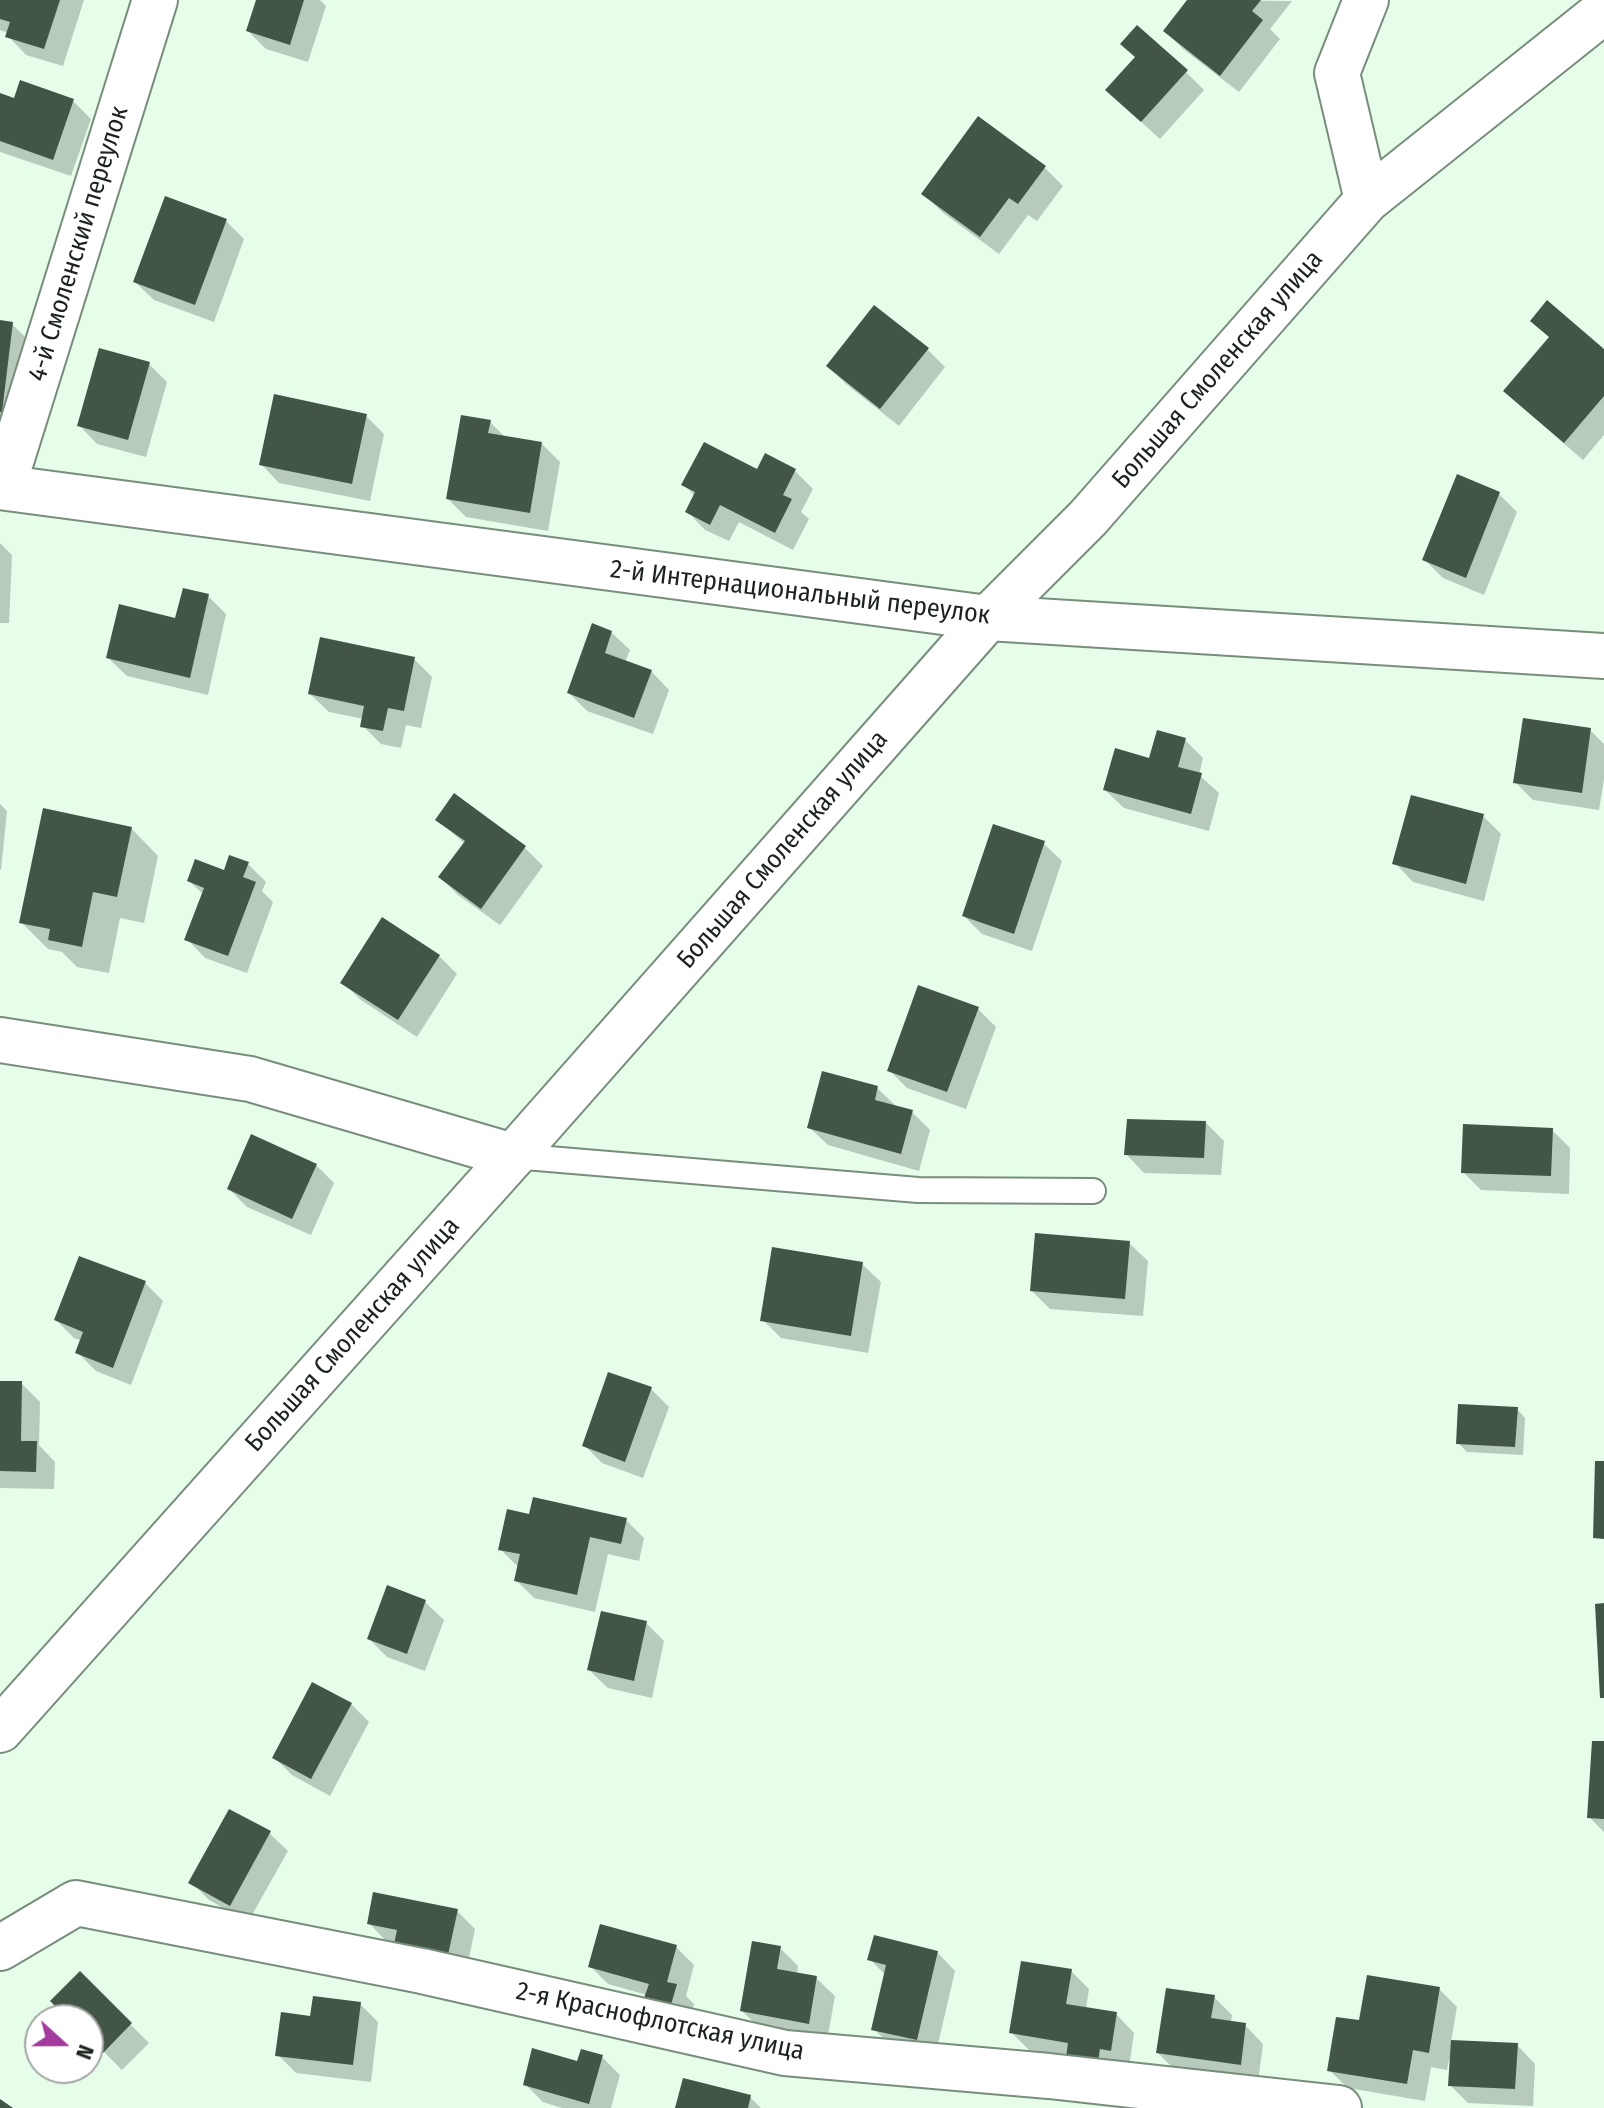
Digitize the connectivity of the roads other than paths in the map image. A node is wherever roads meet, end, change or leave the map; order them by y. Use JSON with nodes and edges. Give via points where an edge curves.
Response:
{"nodes":[{"id":1,"x":155,"y":0,"type":"edge"},
{"id":2,"x":1366,"y":0,"type":"edge"},
{"id":3,"x":1604,"y":11,"type":"edge"},
{"id":4,"x":1367,"y":200,"type":"junction"},
{"id":5,"x":2,"y":487,"type":"edge"},
{"id":6,"x":988,"y":618,"type":"junction"},
{"id":7,"x":1604,"y":656,"type":"edge"},
{"id":8,"x":0,"y":1040,"type":"edge"},
{"id":9,"x":513,"y":1156,"type":"junction"},
{"id":10,"x":1093,"y":1191,"type":"dead end"},
{"id":11,"x":0,"y":1730,"type":"edge"},
{"id":12,"x":0,"y":1948,"type":"edge"},
{"id":13,"x":1339,"y":2108,"type":"edge"}],
"edges":[{"from":1,"to":5,"type":"street","name":"4-й Смоленский переулок"},
{"from":2,"to":4,"type":"street","via":[[1337,73]]},
{"from":3,"to":4,"type":"street","name":"Большая Смоленская улица"},
{"from":4,"to":6,"type":"street","name":"Большая Смоленская улица","via":[[1088,518]]},
{"from":5,"to":6,"type":"street","name":"2-й Интернациональный переулок"},
{"from":6,"to":7,"type":"street","name":"2-й Интернациональный переулок"},
{"from":6,"to":9,"type":"street","name":"Большая Смоленская улица"},
{"from":8,"to":9,"type":"street","via":[[250,1079]]},
{"from":9,"to":10,"type":"lane","via":[[918,1190]]},
{"from":9,"to":11,"type":"street","name":"Большая Смоленская улица"},
{"from":12,"to":13,"type":"street","name":"2-я Краснофлотская улица","via":[[76,1903],[422,1971],[785,2053]]}]}
